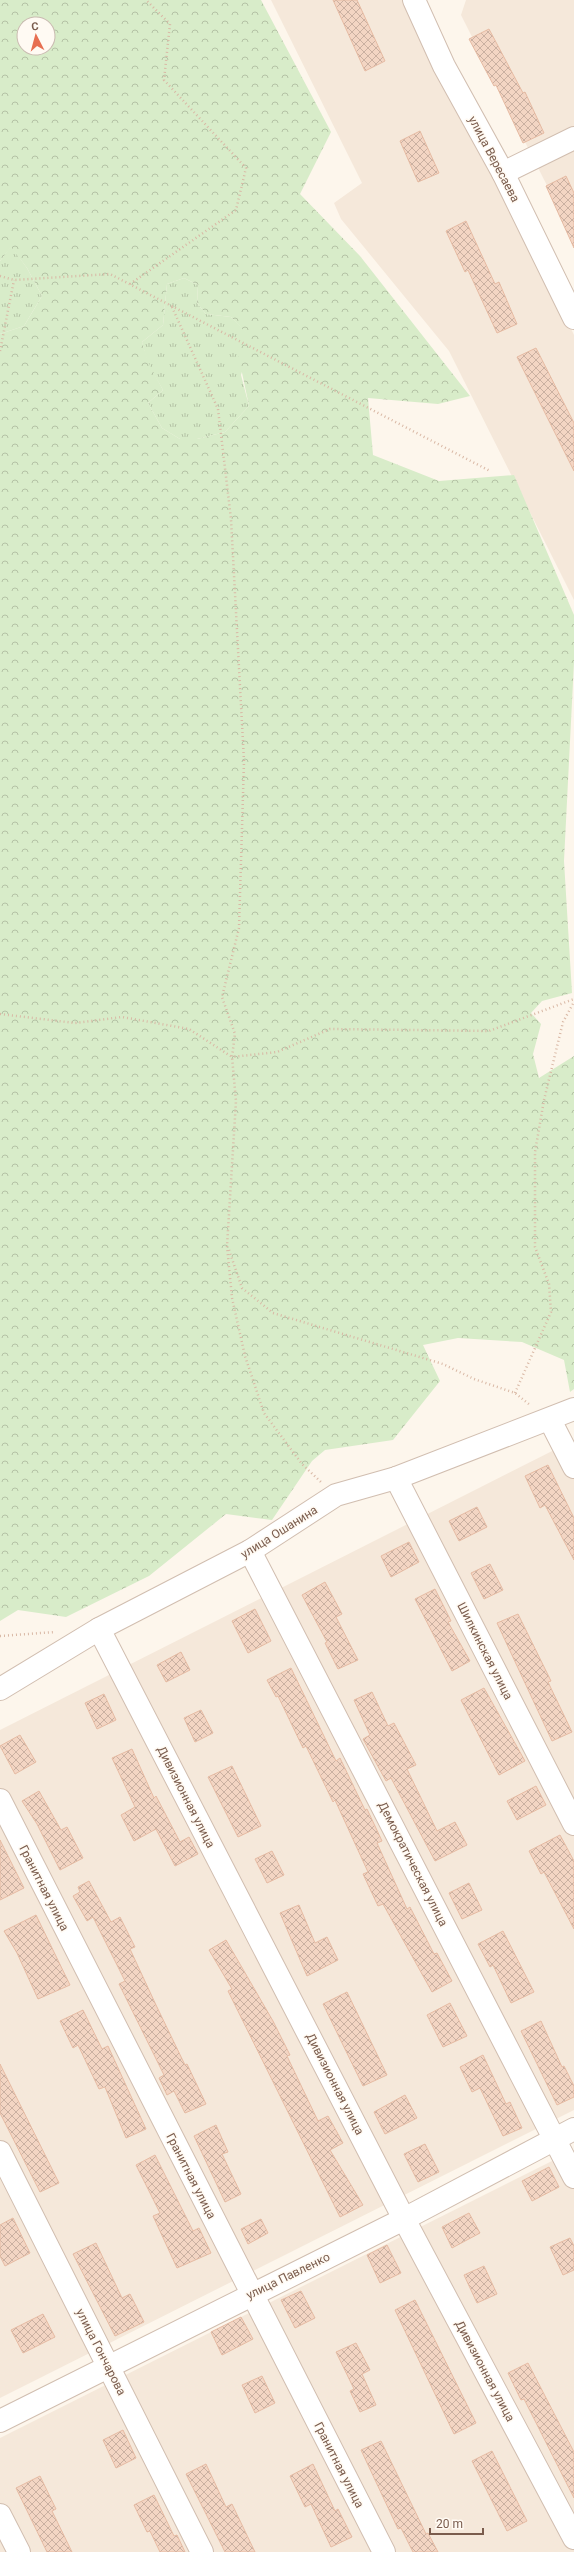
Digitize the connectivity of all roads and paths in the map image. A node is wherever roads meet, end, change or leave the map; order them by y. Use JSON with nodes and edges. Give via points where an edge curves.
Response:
{"nodes":[{"id":1,"x":146,"y":0,"type":"edge"},
{"id":2,"x":414,"y":0,"type":"edge"},
{"id":3,"x":427,"y":0,"type":"edge"},
{"id":4,"x":426,"y":22,"type":"junction"},
{"id":5,"x":574,"y":138,"type":"edge"},
{"id":6,"x":503,"y":173,"type":"junction"},
{"id":7,"x":0,"y":276,"type":"edge"},
{"id":8,"x":14,"y":280,"type":"junction"},
{"id":9,"x":130,"y":284,"type":"junction"},
{"id":10,"x":172,"y":307,"type":"junction"},
{"id":11,"x":574,"y":318,"type":"edge"},
{"id":12,"x":0,"y":351,"type":"edge"},
{"id":13,"x":490,"y":471,"type":"dead end"},
{"id":14,"x":574,"y":998,"type":"edge"},
{"id":15,"x":574,"y":1002,"type":"edge"},
{"id":16,"x":0,"y":1014,"type":"edge"},
{"id":17,"x":232,"y":1057,"type":"junction"},
{"id":18,"x":227,"y":1246,"type":"junction"},
{"id":19,"x":515,"y":1393,"type":"junction"},
{"id":20,"x":574,"y":1409,"type":"edge"},
{"id":21,"x":550,"y":1420,"type":"junction"},
{"id":22,"x":574,"y":1467,"type":"edge"},
{"id":23,"x":396,"y":1478,"type":"junction"},
{"id":24,"x":336,"y":1496,"type":"junction"},
{"id":25,"x":250,"y":1551,"type":"junction"},
{"id":26,"x":99,"y":1629,"type":"junction"},
{"id":27,"x":61,"y":1632,"type":"dead end"},
{"id":28,"x":0,"y":1636,"type":"edge"},
{"id":29,"x":0,"y":1689,"type":"edge"},
{"id":30,"x":0,"y":1800,"type":"edge"},
{"id":31,"x":574,"y":1824,"type":"edge"},
{"id":32,"x":565,"y":2134,"type":"edge"},
{"id":33,"x":0,"y":2152,"type":"edge"},
{"id":34,"x":574,"y":2177,"type":"edge"},
{"id":35,"x":404,"y":2218,"type":"junction"},
{"id":36,"x":251,"y":2294,"type":"junction"},
{"id":37,"x":108,"y":2366,"type":"junction"},
{"id":38,"x":0,"y":2421,"type":"edge"},
{"id":39,"x":0,"y":2515,"type":"edge"},
{"id":40,"x":574,"y":2538,"type":"edge"},
{"id":41,"x":19,"y":2552,"type":"edge"},
{"id":42,"x":202,"y":2552,"type":"edge"},
{"id":43,"x":384,"y":2552,"type":"edge"}],
"edges":[{"from":1,"to":9,"type":"path","via":[[170,24],[164,80],[246,168],[236,210]]},
{"from":2,"to":4,"type":"street","name":"улица Вересаева"},
{"from":3,"to":4,"type":"street"},
{"from":4,"to":6,"type":"street","name":"улица Вересаева","via":[[444,66]]},
{"from":5,"to":6,"type":"street"},
{"from":6,"to":11,"type":"street","name":"улица Вересаева"},
{"from":7,"to":8,"type":"path"},
{"from":8,"to":9,"type":"path","via":[[110,274]]},
{"from":8,"to":12,"type":"path"},
{"from":9,"to":10,"type":"path"},
{"from":10,"to":13,"type":"path"},
{"from":10,"to":17,"type":"path","via":[[218,409],[230,520],[244,761],[239,928],[222,997],[235,1034]]},
{"from":14,"to":17,"type":"path","via":[[489,1031],[330,1029],[277,1052]]},
{"from":15,"to":19,"type":"path","via":[[563,1022],[544,1100],[535,1152],[535,1247],[549,1284],[551,1312]]},
{"from":16,"to":17,"type":"path","via":[[75,1023],[122,1017],[189,1029]]},
{"from":17,"to":18,"type":"path","via":[[236,1101]]},
{"from":18,"to":19,"type":"path","via":[[242,1288],[273,1313],[443,1364],[474,1379]]},
{"from":18,"to":24,"type":"path","via":[[232,1298],[245,1356],[264,1414],[302,1464]]},
{"from":19,"to":21,"type":"path"},
{"from":20,"to":21,"type":"street","name":"улица Ошанина"},
{"from":21,"to":22,"type":"street"},
{"from":21,"to":23,"type":"street","name":"улица Ошанина"},
{"from":23,"to":24,"type":"street","name":"улица Ошанина"},
{"from":23,"to":31,"type":"street","name":"Шилкинская улица"},
{"from":24,"to":25,"type":"street","name":"улица Ошанина"},
{"from":25,"to":26,"type":"street","name":"улица Ошанина"},
{"from":25,"to":32,"type":"street","name":"Демократическая улица"},
{"from":26,"to":29,"type":"street","name":"улица Ошанина"},
{"from":26,"to":35,"type":"street","name":"Дивизионная улица"},
{"from":27,"to":28,"type":"path"},
{"from":30,"to":36,"type":"street","name":"Гранитная улица"},
{"from":32,"to":34,"type":"street","name":"Демократическая улица"},
{"from":32,"to":35,"type":"street","name":"улица Павленко"},
{"from":33,"to":37,"type":"street","name":"улица Гончарова"},
{"from":35,"to":36,"type":"street","name":"улица Павленко"},
{"from":35,"to":40,"type":"street","name":"Дивизионная улица"},
{"from":36,"to":37,"type":"street","name":"улица Павленко"},
{"from":36,"to":43,"type":"street","name":"Гранитная улица"},
{"from":37,"to":38,"type":"street","name":"улица Павленко"},
{"from":37,"to":42,"type":"street","name":"улица Гончарова"},
{"from":39,"to":41,"type":"street"}]}
